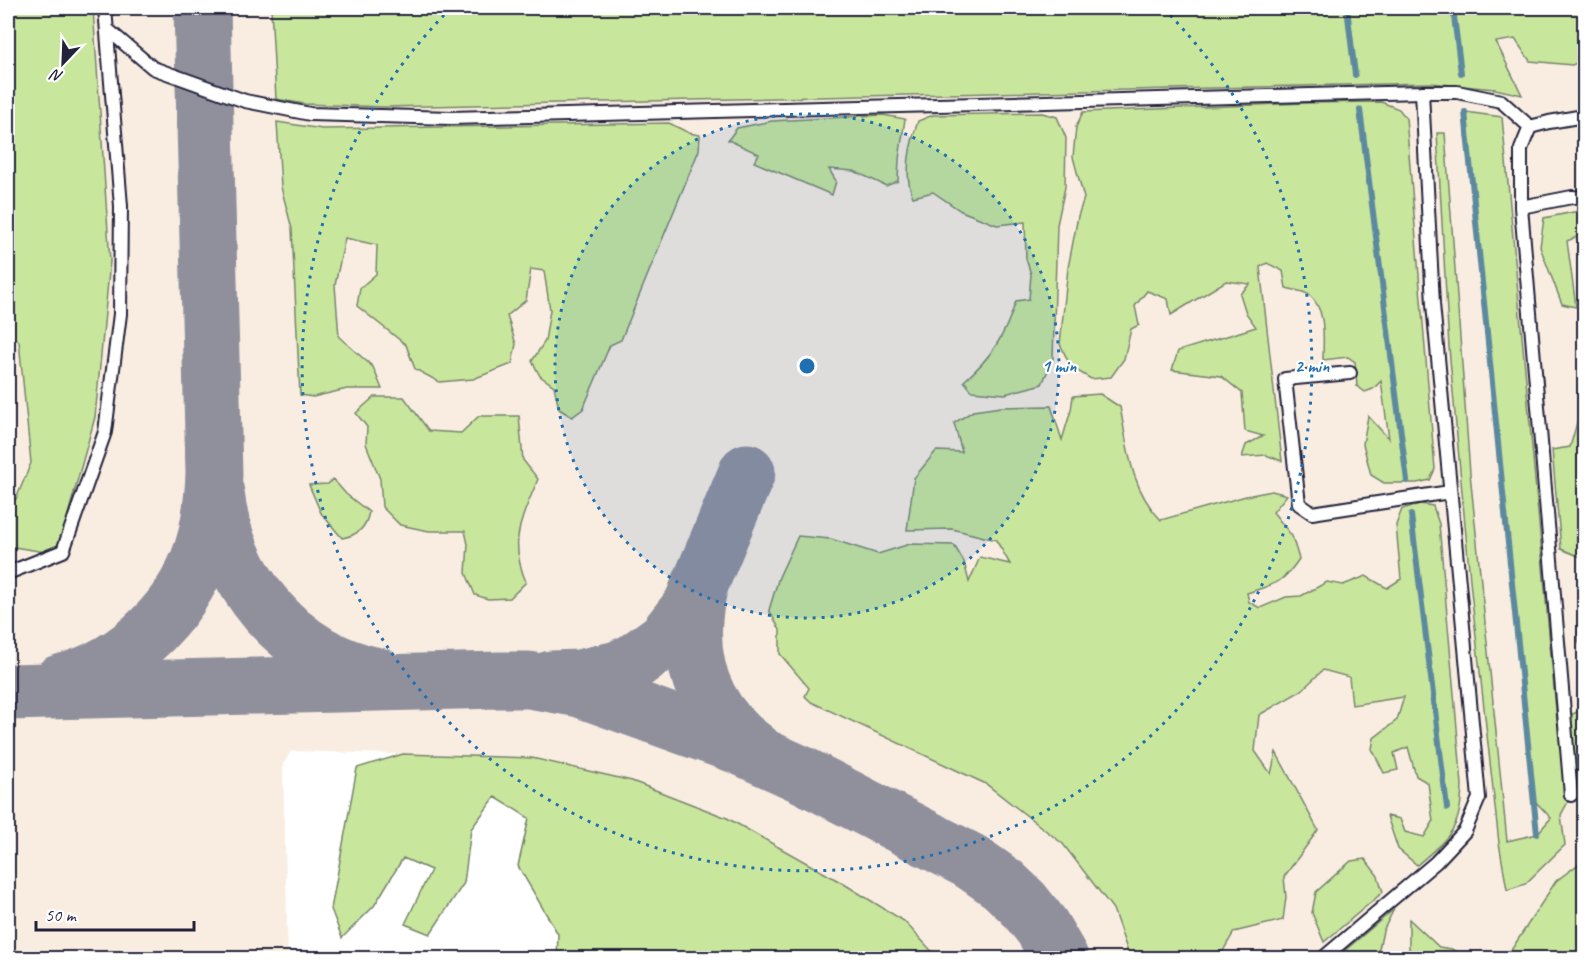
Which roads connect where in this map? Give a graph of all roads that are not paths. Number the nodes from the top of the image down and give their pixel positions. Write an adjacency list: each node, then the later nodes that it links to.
1 (105, 8): 2 (lane)
2 (107, 29): 3 (lane); 10 (lane)
3 (1422, 92): 5 (lane); 9 (lane)
4 (1584, 116): 5 (lane)
5 (1530, 127): 7 (lane)
6 (1584, 198): 7 (lane)
7 (1521, 207): 11 (lane)
8 (1350, 373): 9 (lane)
9 (1450, 492): 12 (lane)
10 (8, 573)
11 (1571, 795)
12 (1323, 958)

